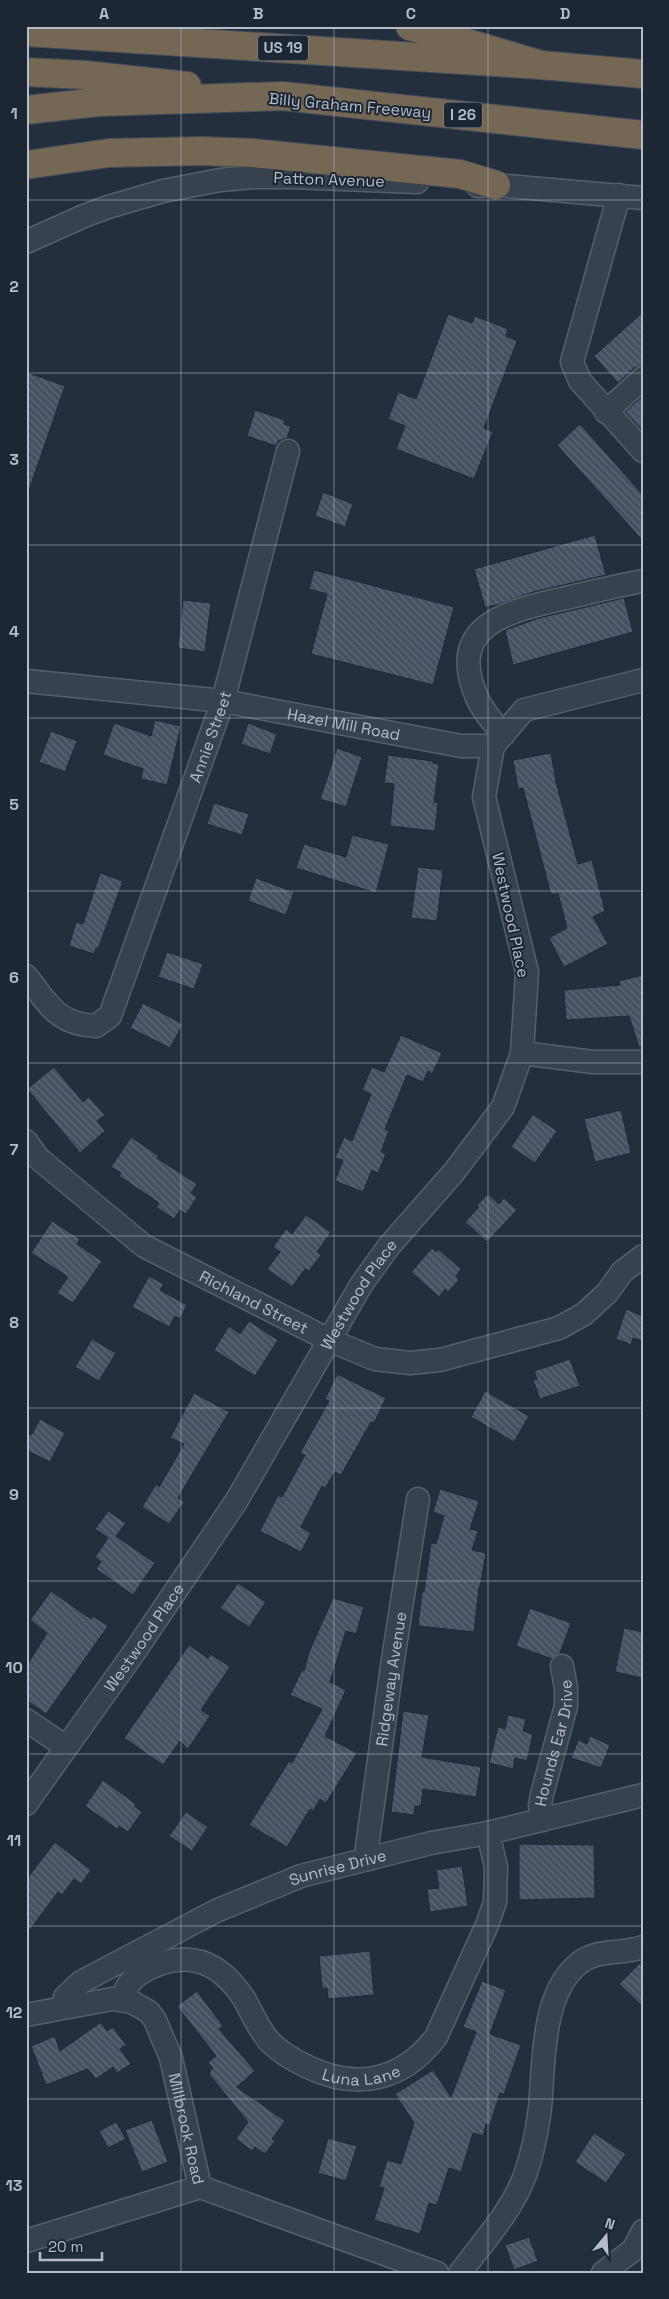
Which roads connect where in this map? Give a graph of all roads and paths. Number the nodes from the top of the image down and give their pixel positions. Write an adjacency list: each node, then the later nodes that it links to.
1 (410, 26): 3 (highway)
2 (26, 32): 3 (highway, US 19)
3 (541, 65): 5 (highway)
4 (26, 72): 6 (highway)
5 (643, 74)
6 (283, 96): 7 (highway, Billy Graham Freeway / I 26); 8 (highway, Billy Graham Freeway / I 26)
7 (26, 110)
8 (643, 134)
9 (26, 165): 10 (highway)
10 (496, 185): 11 (street, Patton Avenue); 13 (street, Patton Avenue)
11 (619, 195): 12 (street, Patton Avenue); 15 (street)
12 (643, 198)
13 (26, 242)
14 (643, 378): 15 (street)
15 (606, 412): 16 (street)
16 (643, 451)
17 (288, 452): 21 (street, Annie Street)
18 (643, 582): 22 (street)
19 (643, 680): 22 (street)
20 (26, 681): 21 (street, Hazel Mill Road)
21 (223, 702): 22 (street, Hazel Mill Road); 23 (street, Annie Street)
22 (498, 740): 24 (street, Westwood Place)
23 (26, 976)
24 (522, 1052): 25 (street); 28 (street, Westwood Place)
25 (643, 1062)
26 (26, 1141): 28 (street, Richland Street)
27 (643, 1256): 28 (street, Richland Street)
28 (329, 1340): 32 (street, Westwood Place)
29 (418, 1499): 37 (street, Ridgeway Avenue)
30 (562, 1666): 35 (street, Hounds Ear Drive)
31 (26, 1720): 32 (street)
32 (66, 1748): 34 (street, Westwood Place)
33 (643, 1795): 35 (street, Sunrise Drive)
34 (26, 1804)
35 (543, 1820): 36 (street, Sunrise Drive)
36 (488, 1833): 37 (street, Sunrise Drive); 39 (street, Luna Lane)
37 (369, 1859): 40 (street, Sunrise Drive)
38 (643, 1947): 46 (street)
39 (123, 1999): 40 (street, Millbrook Road); 42 (street, Millbrook Road)
40 (65, 2007): 41 (street, Millbrook Road)
41 (26, 2015)
42 (200, 2187): 44 (street); 45 (street, Millbrook Road)
43 (643, 2231): 47 (street)
44 (26, 2241)
45 (437, 2273)
46 (460, 2273)
47 (603, 2273)

